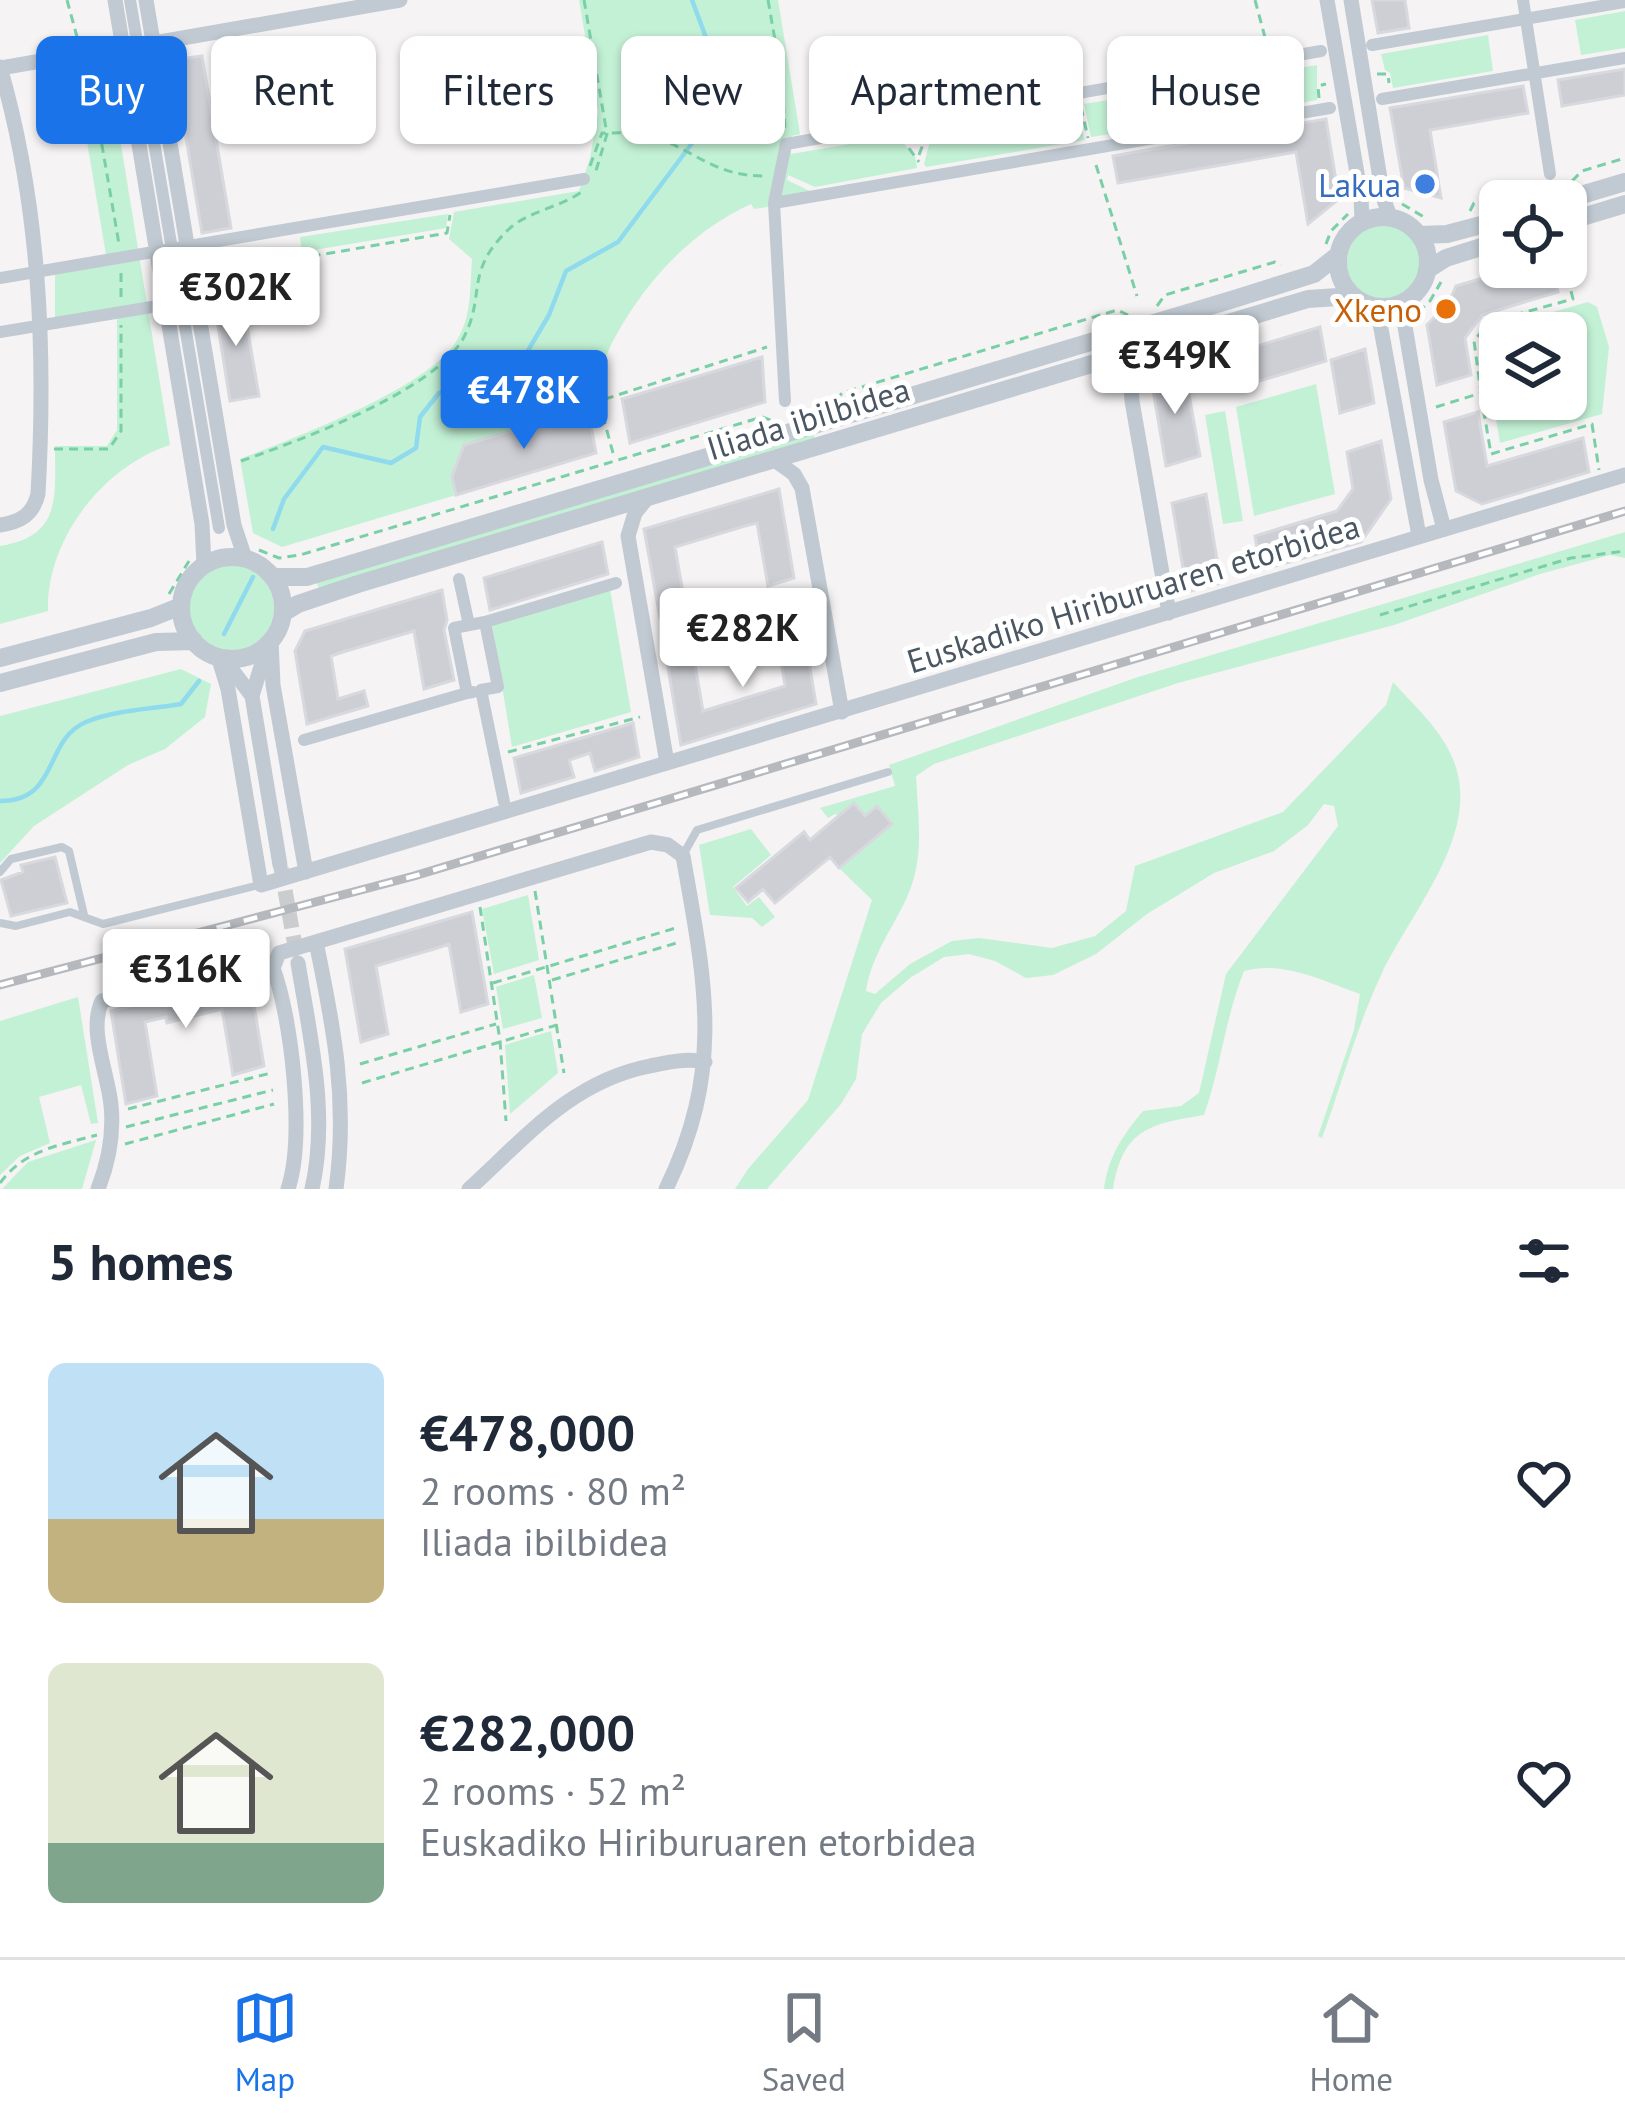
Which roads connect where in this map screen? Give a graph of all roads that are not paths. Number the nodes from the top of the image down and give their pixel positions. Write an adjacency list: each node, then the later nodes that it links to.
1 (115, 0): 10 (street)
2 (130, 0): 35 (street)
3 (146, 0): 11 (street)
4 (400, 0): 12 (street)
5 (1327, 0): 30 (street)
6 (1351, 0): 29 (street)
7 (1523, 0): 9 (street)
8 (1625, 2): 9 (street)
9 (1526, 19): 13 (street); 18 (street)
10 (120, 36)
11 (153, 36)
12 (187, 37)
13 (1372, 45)
14 (1321, 51): 27 (street)
15 (1625, 58): 18 (street)
16 (36, 62): 17 (street)
17 (0, 68): 37 (street)
18 (1535, 73): 19 (street); 23 (street)
19 (1382, 99)
20 (1330, 108): 27 (street)
21 (146, 144): 35 (street)
22 (163, 144): 35 (street)
23 (1550, 174)
24 (584, 179): 35 (street)
25 (1625, 182): 26 (street)
26 (1587, 189)
27 (774, 203): 47 (street)
28 (1625, 204): 31 (street)
29 (1387, 209): 30 (street); 33 (street)
30 (1361, 213): 36 (street)
31 (1587, 216)
32 (1479, 226): 33 (street)
33 (1426, 229): 38 (street)
34 (1479, 248): 38 (street)
35 (172, 249): 37 (street); 41 (street); 57 (street)
36 (1330, 255): 40 (street); 59 (street, Iliada ibilbidea)
37 (39, 272): 39 (street); 44 (street)
38 (1437, 272): 43 (street)
39 (0, 278)
40 (1353, 296): 42 (street); 46 (street, Iliada ibilbidea)
41 (172, 304): 44 (street); 53 (street); 58 (street)
42 (1377, 307): 43 (street); 56 (street)
43 (1402, 311): 54 (street)
44 (39, 326): 45 (street); 52 (street)
45 (0, 332)
46 (1135, 352): 48 (street, Iliada ibilbidea); 64 (street)
47 (785, 400)
48 (773, 459): 50 (street, Iliada ibilbidea); 74 (street)
49 (1625, 475): 54 (street, Euskadiko Hiriburuaren etorbidea)
50 (648, 497): 51 (street, Iliada ibilbidea); 55 (street)
51 (594, 513): 55 (street); 63 (street, Iliada ibilbidea)
52 (0, 525)
53 (219, 528)
54 (1444, 530): 56 (street, Euskadiko Hiriburuaren etorbidea)
55 (628, 536): 76 (street)
56 (1418, 536): 64 (street, Euskadiko Hiriburuaren etorbidea)
57 (247, 550): 58 (street); 59 (street)
58 (205, 565): 62 (street)
59 (273, 577): 63 (street)
60 (459, 578): 66 (street)
61 (616, 584): 65 (street)
62 (181, 606): 67 (street); 70 (street)
63 (283, 614): 68 (street)
64 (1169, 614): 74 (street, Euskadiko Hiriburuaren etorbidea)
65 (485, 622): 66 (street); 72 (street)
66 (469, 625): 72 (street)
67 (194, 641): 69 (street); 71 (street)
68 (270, 642): 69 (street); 73 (street); 82 (street)
69 (220, 657): 73 (street); 83 (street)
70 (0, 658)
71 (0, 683)
72 (474, 692): 75 (street); 78 (street)
73 (252, 696): 80 (street)
74 (842, 712): 76 (street, Euskadiko Hiriburuaren etorbidea)
75 (304, 740)
76 (667, 763): 82 (street, Euskadiko Hiriburuaren etorbidea)
77 (888, 772): 79 (lane)
78 (504, 802)
79 (683, 856): 86 (street); 89 (street)
80 (280, 865)
81 (0, 872): 84 (lane)
82 (306, 872): 83 (street, Euskadiko Hiriburuaren etorbidea)
83 (261, 885): 84 (lane, Euskadiko Hiriburuaren etorbidea)
84 (84, 915): 85 (lane)
85 (0, 923)
86 (316, 942): 88 (street); 93 (street)
87 (298, 963): 92 (street)
88 (268, 965): 90 (street); 91 (street)
89 (705, 1062): 94 (street); 95 (street)
90 (98, 1189)
91 (288, 1189)
92 (312, 1189)
93 (336, 1189)
94 (469, 1189)
95 (666, 1189)

